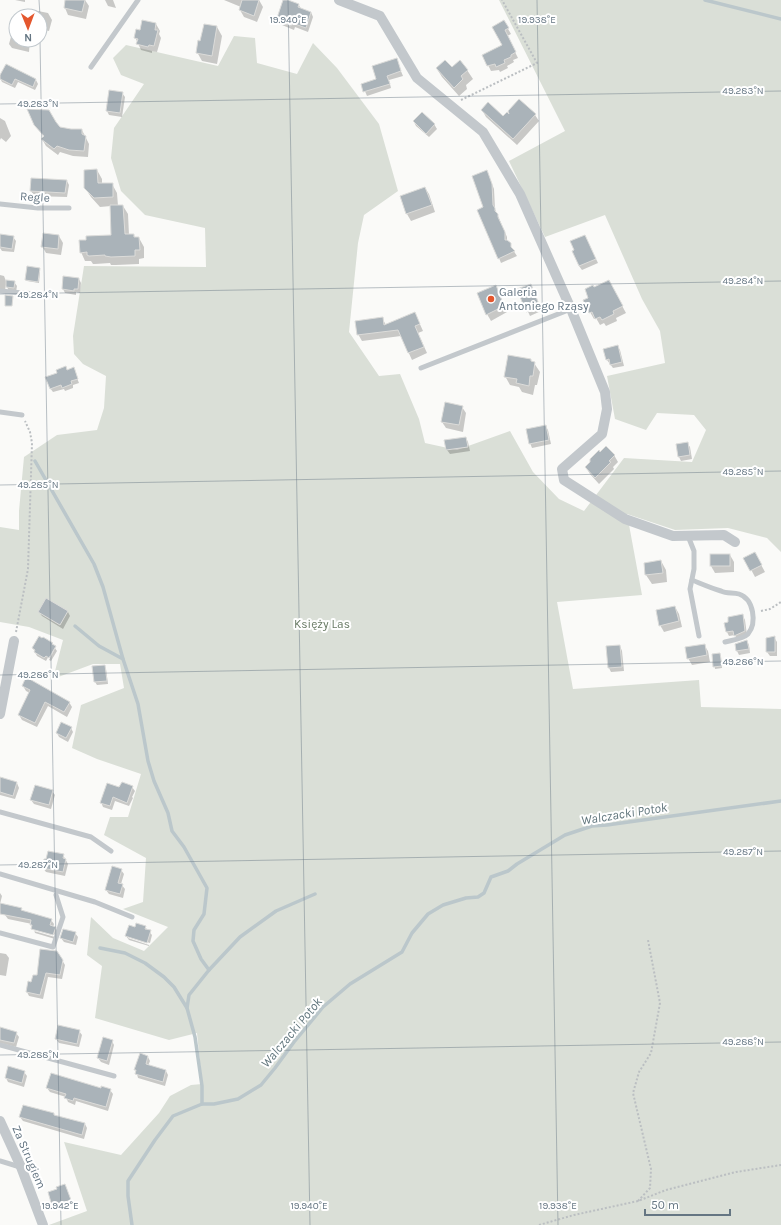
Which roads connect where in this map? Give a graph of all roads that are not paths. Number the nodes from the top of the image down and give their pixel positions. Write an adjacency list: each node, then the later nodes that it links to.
1 (138, 0): 3 (lane)
2 (339, 0): 8 (street)
3 (91, 67)
4 (0, 204): 5 (lane, Regle)
5 (69, 208)
6 (0, 292): 7 (lane)
7 (47, 295)
8 (571, 309): 9 (lane); 12 (street)
9 (422, 368)
10 (0, 412): 11 (lane)
11 (22, 415)
12 (688, 536): 13 (street); 14 (lane)
13 (735, 542)
14 (692, 580): 15 (lane); 17 (lane)
15 (699, 636)
16 (14, 641): 18 (street)
17 (725, 642)
18 (0, 714)
19 (0, 812): 20 (lane)
20 (112, 851)
21 (0, 874): 23 (lane)
22 (56, 895): 24 (lane)
23 (132, 917)
24 (0, 933)
25 (0, 1045): 26 (lane)
26 (114, 1076)
27 (0, 1121): 29 (street, Za Strugiem)
28 (0, 1161): 29 (lane)
29 (21, 1167): 30 (street, Za Strugiem)
30 (43, 1225)

